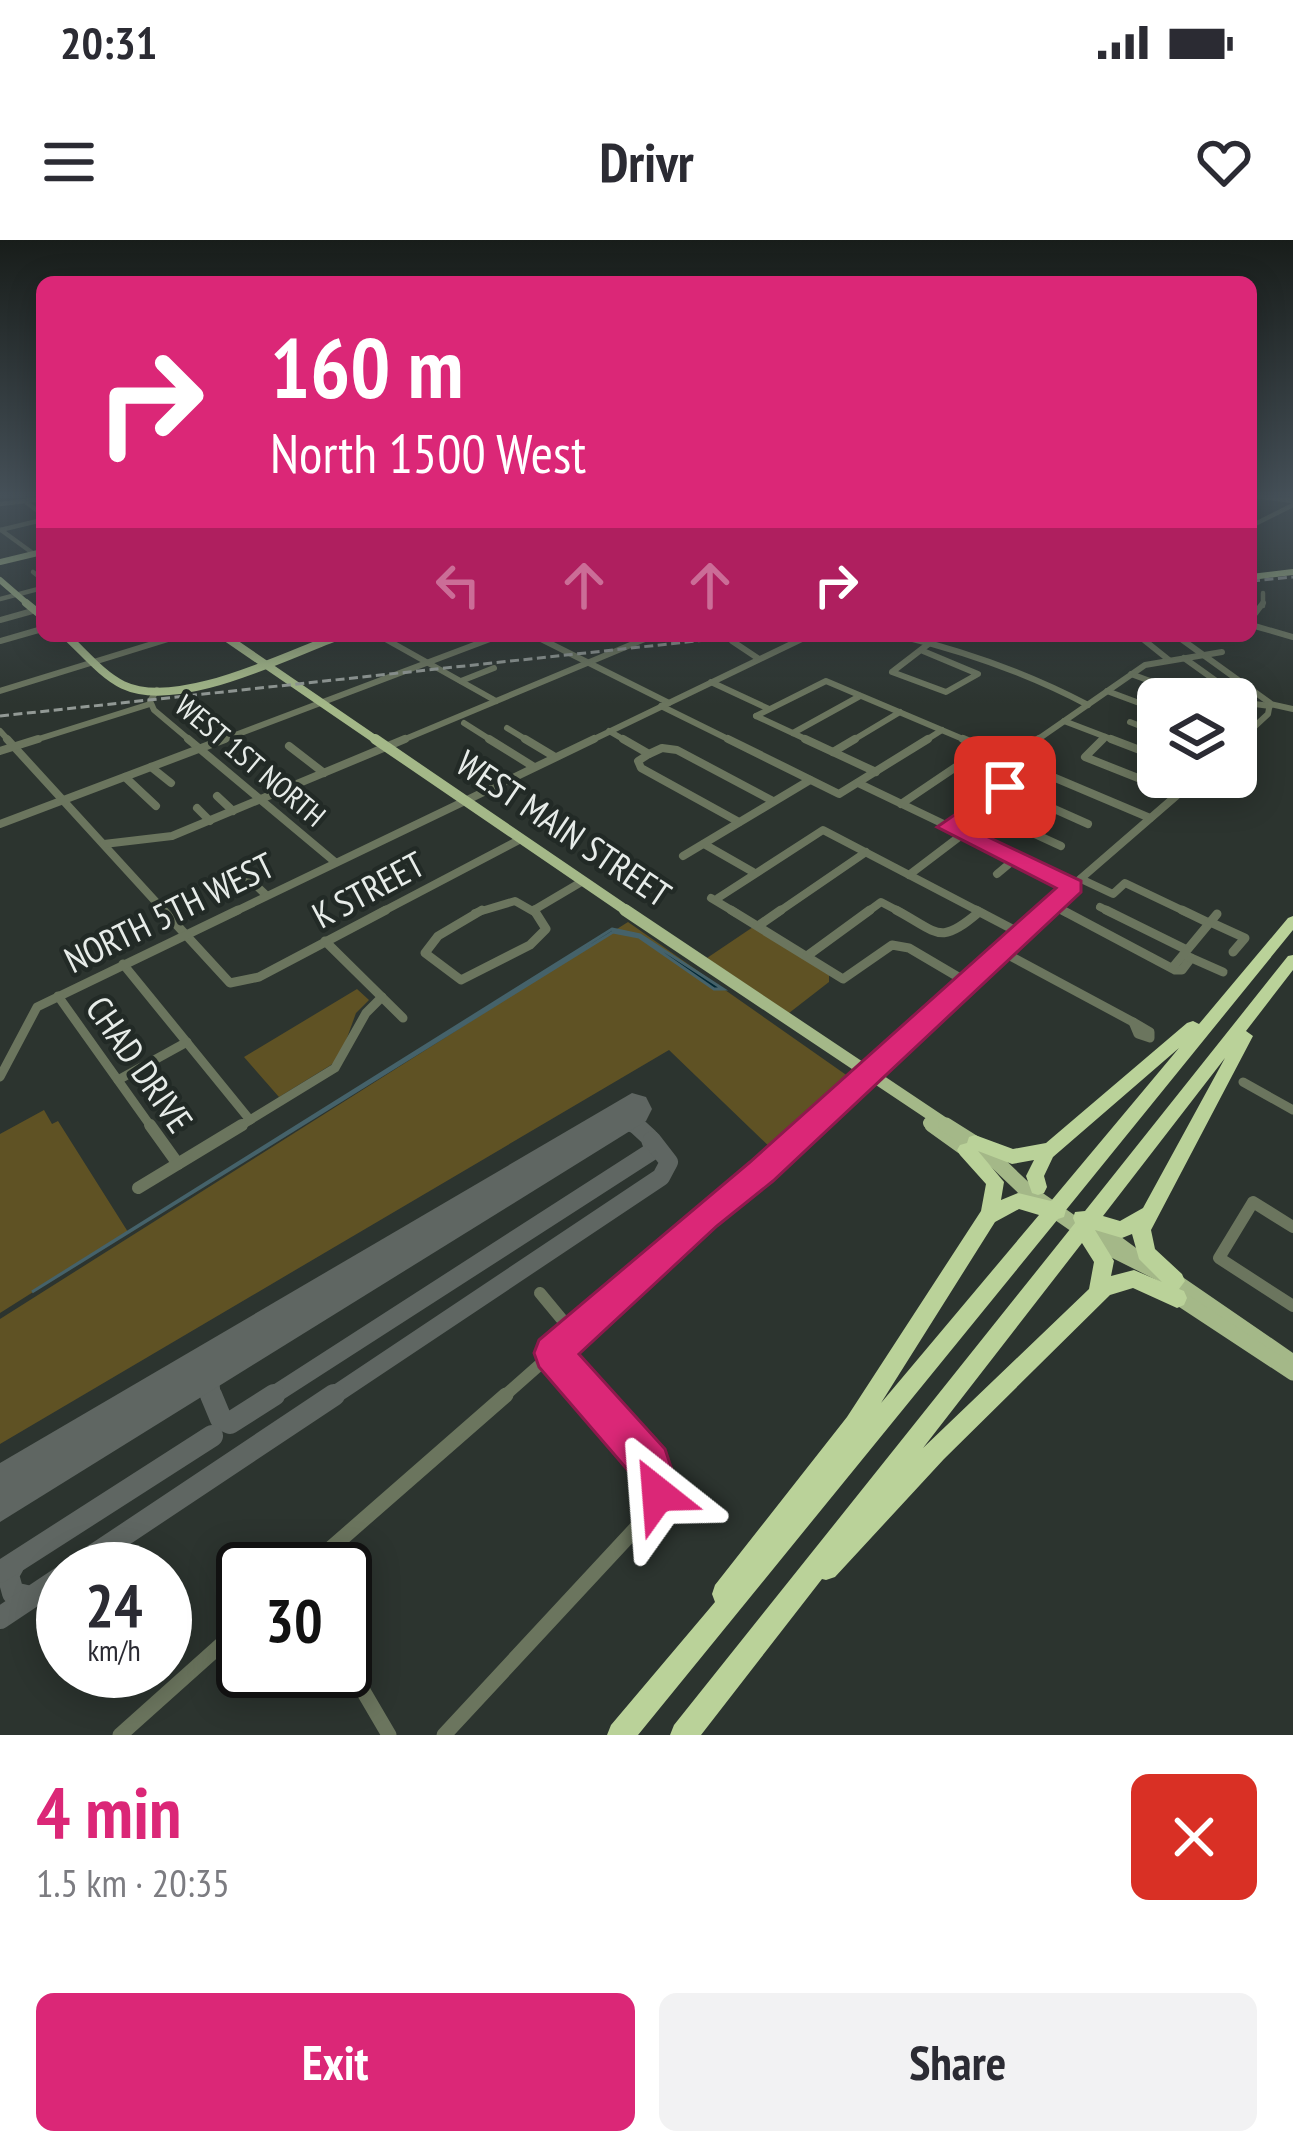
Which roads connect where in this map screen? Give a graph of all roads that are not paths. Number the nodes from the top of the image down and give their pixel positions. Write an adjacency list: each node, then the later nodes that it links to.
1 (32, 572): 4 (street)
2 (1293, 572): 3 (main road)
3 (1257, 575)
4 (36, 577)
5 (0, 580): 8 (main road)
6 (36, 586): 8 (street)
7 (1263, 593): 12 (street)
8 (17, 594): 9 (street); 10 (main road)
9 (0, 599)
10 (36, 610)
11 (36, 614): 13 (street)
12 (1257, 614)
13 (0, 620)
14 (1257, 624): 16 (street)
15 (36, 631): 17 (street)
16 (1293, 637)
17 (0, 641)
18 (74, 642): 37 (main road, WEST 1ST NORTH)
19 (159, 642): 37 (street)
20 (233, 642): 38 (main road, WEST MAIN STREET)
21 (321, 642): 38 (main road, WEST 1ST NORTH)
22 (390, 642): 39 (street)
23 (482, 642): 39 (street)
24 (547, 642): 40 (street)
25 (638, 642): 40 (street)
26 (734, 642): 35 (street)
27 (795, 642): 35 (street, NORTH 5TH WEST)
28 (931, 642): 31 (street); 57 (street)
29 (1146, 642): 36 (street)
30 (1184, 642): 33 (street)
31 (923, 651): 31 (street)
32 (1222, 652): 33 (street)
33 (1199, 656): 34 (street); 58 (street)
34 (1184, 658): 36 (street); 44 (street)
35 (759, 659): 46 (street, NORTH 5TH WEST)
36 (1169, 660): 42 (street)
37 (97, 662): 47 (main road, WEST 1ST NORTH); 48 (street)
38 (262, 662): 47 (main road, WEST 1ST NORTH); 53 (main road, WEST MAIN STREET)
39 (427, 663): 45 (street); 53 (street)
40 (590, 663): 51 (street); 56 (street)
41 (494, 668): 45 (street)
42 (1130, 674): 43 (street); 49 (street)
43 (1141, 678)
44 (1212, 678)
45 (460, 681): 51 (street)
46 (714, 681): 56 (street, NORTH 5TH WEST); 60 (street)
47 (157, 690): 54 (street, WEST 1ST NORTH)
48 (0, 691)
49 (1107, 691): 52 (street); 57 (street)
50 (860, 696): 60 (street); 61 (street); 71 (street)
51 (497, 702): 77 (street)
52 (1137, 702)
53 (322, 703): 77 (main road, WEST MAIN STREET); 78 (street)
54 (150, 704): 75 (street); 78 (street, WEST 1ST NORTH)
55 (1257, 704): 58 (street)
56 (665, 705): 70 (street, NORTH 5TH WEST); 93 (street)
57 (1088, 705): 62 (street)
58 (1270, 705): 59 (street); 66 (street)
59 (1290, 706)
60 (771, 708): 71 (street)
61 (900, 712): 69 (street); 82 (street)
62 (1064, 721): 73 (street); 85 (street)
63 (1130, 722): 65 (street)
64 (464, 723): 74 (street)
65 (1137, 725)
66 (1257, 725)
67 (507, 728): 72 (street)
68 (0, 730): 75 (street)
69 (942, 730): 79 (street); 89 (street)
70 (609, 731): 83 (street); 84 (street, NORTH 5TH WEST)
71 (793, 733): 82 (street)
72 (519, 735): 74 (street); 84 (street)
73 (1105, 737): 80 (street); 92 (street)
74 (499, 745): 87 (street)
75 (14, 746): 81 (street); 100 (street)
76 (289, 746): 90 (street)
77 (388, 747): 90 (street); 101 (main road, WEST MAIN STREET)
78 (201, 748): 86 (street); 99 (street, WEST 1ST NORTH)
79 (984, 748): 85 (street); 103 (street)
80 (1137, 750)
81 (0, 751)
82 (833, 752): 89 (street)
83 (649, 754): 102 (street); 110 (street)
84 (555, 757): 87 (street, NORTH 5TH WEST)
85 (1010, 759): 88 (street)
86 (151, 767): 91 (street); 94 (street)
87 (534, 767): 101 (street, NORTH 5TH WEST)
88 (1031, 768): 96 (street); 108 (street)
89 (876, 772): 95 (street)
90 (324, 773): 99 (street)
91 (125, 777): 100 (street); 104 (street)
92 (1137, 778)
93 (810, 780): 95 (street); 102 (street)
94 (171, 783)
95 (858, 783): 103 (street)
96 (1005, 787): 105 (street); 112 (street)
97 (217, 796): 107 (street)
98 (1173, 798): 108 (street)
99 (261, 799): 107 (street); 122 (street, WEST 1ST NORTH)
100 (64, 800): 111 (street); 116 (street)
101 (465, 800): 115 (main road, WEST MAIN STREET); 122 (street, NORTH 5TH WEST)
102 (773, 801): 110 (street)
103 (901, 804): 113 (street)
104 (156, 806)
105 (976, 807): 113 (street); 118 (street)
106 (197, 808): 109 (street)
107 (232, 812): 109 (street)
108 (1150, 818): 128 (street)
109 (211, 820): 116 (street)
110 (739, 822): 117 (street)
111 (0, 824)
112 (1088, 824)
113 (949, 827): 114 (street)
114 (963, 834): 121 (street); 126 (street)
115 (521, 838): 127 (main road, WEST MAIN STREET); 141 (street, K STREET)
116 (104, 844): 140 (street)
117 (704, 844): 120 (street); 124 (street)
118 (1061, 846)
119 (866, 852): 124 (street); 126 (street); 138 (street)
120 (683, 856)
121 (1015, 859): 125 (street); 128 (street)
122 (335, 862): 129 (street, NORTH 5TH WEST)
123 (239, 870): 129 (street)
124 (754, 872): 138 (street)
125 (997, 874)
126 (909, 875): 134 (street)
127 (583, 881): 133 (street); 156 (main road, WEST MAIN STREET)
128 (1077, 883): 130 (street); 131 (street)
129 (266, 895): 140 (street, NORTH 5TH WEST)
130 (1113, 895): 132 (street); 135 (street)
131 (1052, 905): 137 (street); 139 (street)
132 (1100, 907): 137 (street); 144 (street)
133 (534, 910): 133 (street)
134 (979, 912): 139 (street); 145 (street)
135 (1212, 919): 143 (street); 144 (street)
136 (1293, 921): 149 (highway)
137 (1084, 922): 144 (street)
138 (758, 926): 145 (street)
139 (1020, 933): 142 (street)
140 (185, 934): 141 (street, K STREET); 146 (street, NORTH 5TH WEST)
141 (325, 941): 152 (street)
142 (999, 950): 150 (street); 154 (street)
143 (1233, 952)
144 (1187, 953): 148 (street)
145 (807, 956): 150 (street)
146 (123, 964): 151 (street, NORTH 5TH WEST); 155 (street)
147 (1293, 964): 168 (highway); 171 (highway)
148 (1223, 972)
149 (1247, 975): 163 (highway); 169 (highway)
150 (965, 981): 156 (street)
151 (58, 996): 157 (street, NORTH 5TH WEST); 158 (street, CHAD DRIVE)
152 (382, 997): 153 (street); 161 (street)
153 (404, 1018)
154 (1133, 1022)
155 (187, 1042): 158 (street); 161 (street)
156 (867, 1075): 162 (main road, WEST MAIN STREET); 177 (street)
157 (0, 1077)
158 (118, 1079): 164 (street, CHAD DRIVE)
159 (1243, 1082): 160 (street)
160 (1293, 1110)
161 (250, 1120): 164 (street)
162 (970, 1146): 163 (highway); 165 (main road, WEST MAIN STREET); 170 (highway)
163 (1053, 1148): 166 (highway)
164 (178, 1164): 167 (street)
165 (1004, 1169): 166 (main road, WEST MAIN STREET); 169 (main road, WEST MAIN STREET)
166 (1039, 1187): 171 (main road, WEST MAIN STREET)
167 (138, 1188)
168 (1152, 1207): 171 (highway); 173 (highway)
169 (1050, 1217): 170 (highway); 171 (main road, WEST MAIN STREET); 188 (highway)
170 (986, 1218): 188 (highway)
171 (1083, 1224): 173 (main road, WEST MAIN STREET); 174 (highway); 182 (highway)
172 (1293, 1227): 176 (street)
173 (1176, 1289): 174 (highway); 179 (main road, WEST MAIN STREET); 180 (main road, WEST MAIN STREET)
174 (1099, 1291): 182 (highway)
175 (540, 1293): 177 (street)
176 (1293, 1306)
177 (574, 1334): 178 (street)
178 (553, 1353): 181 (street); 187 (street)
179 (1293, 1362)
180 (1293, 1373)
181 (338, 1542)
182 (758, 1640): 189 (highway)
183 (216, 1649): 185 (street)
184 (367, 1698): 186 (street)
185 (120, 1735)
186 (389, 1735)
187 (444, 1735)
188 (619, 1735)
189 (684, 1735)

